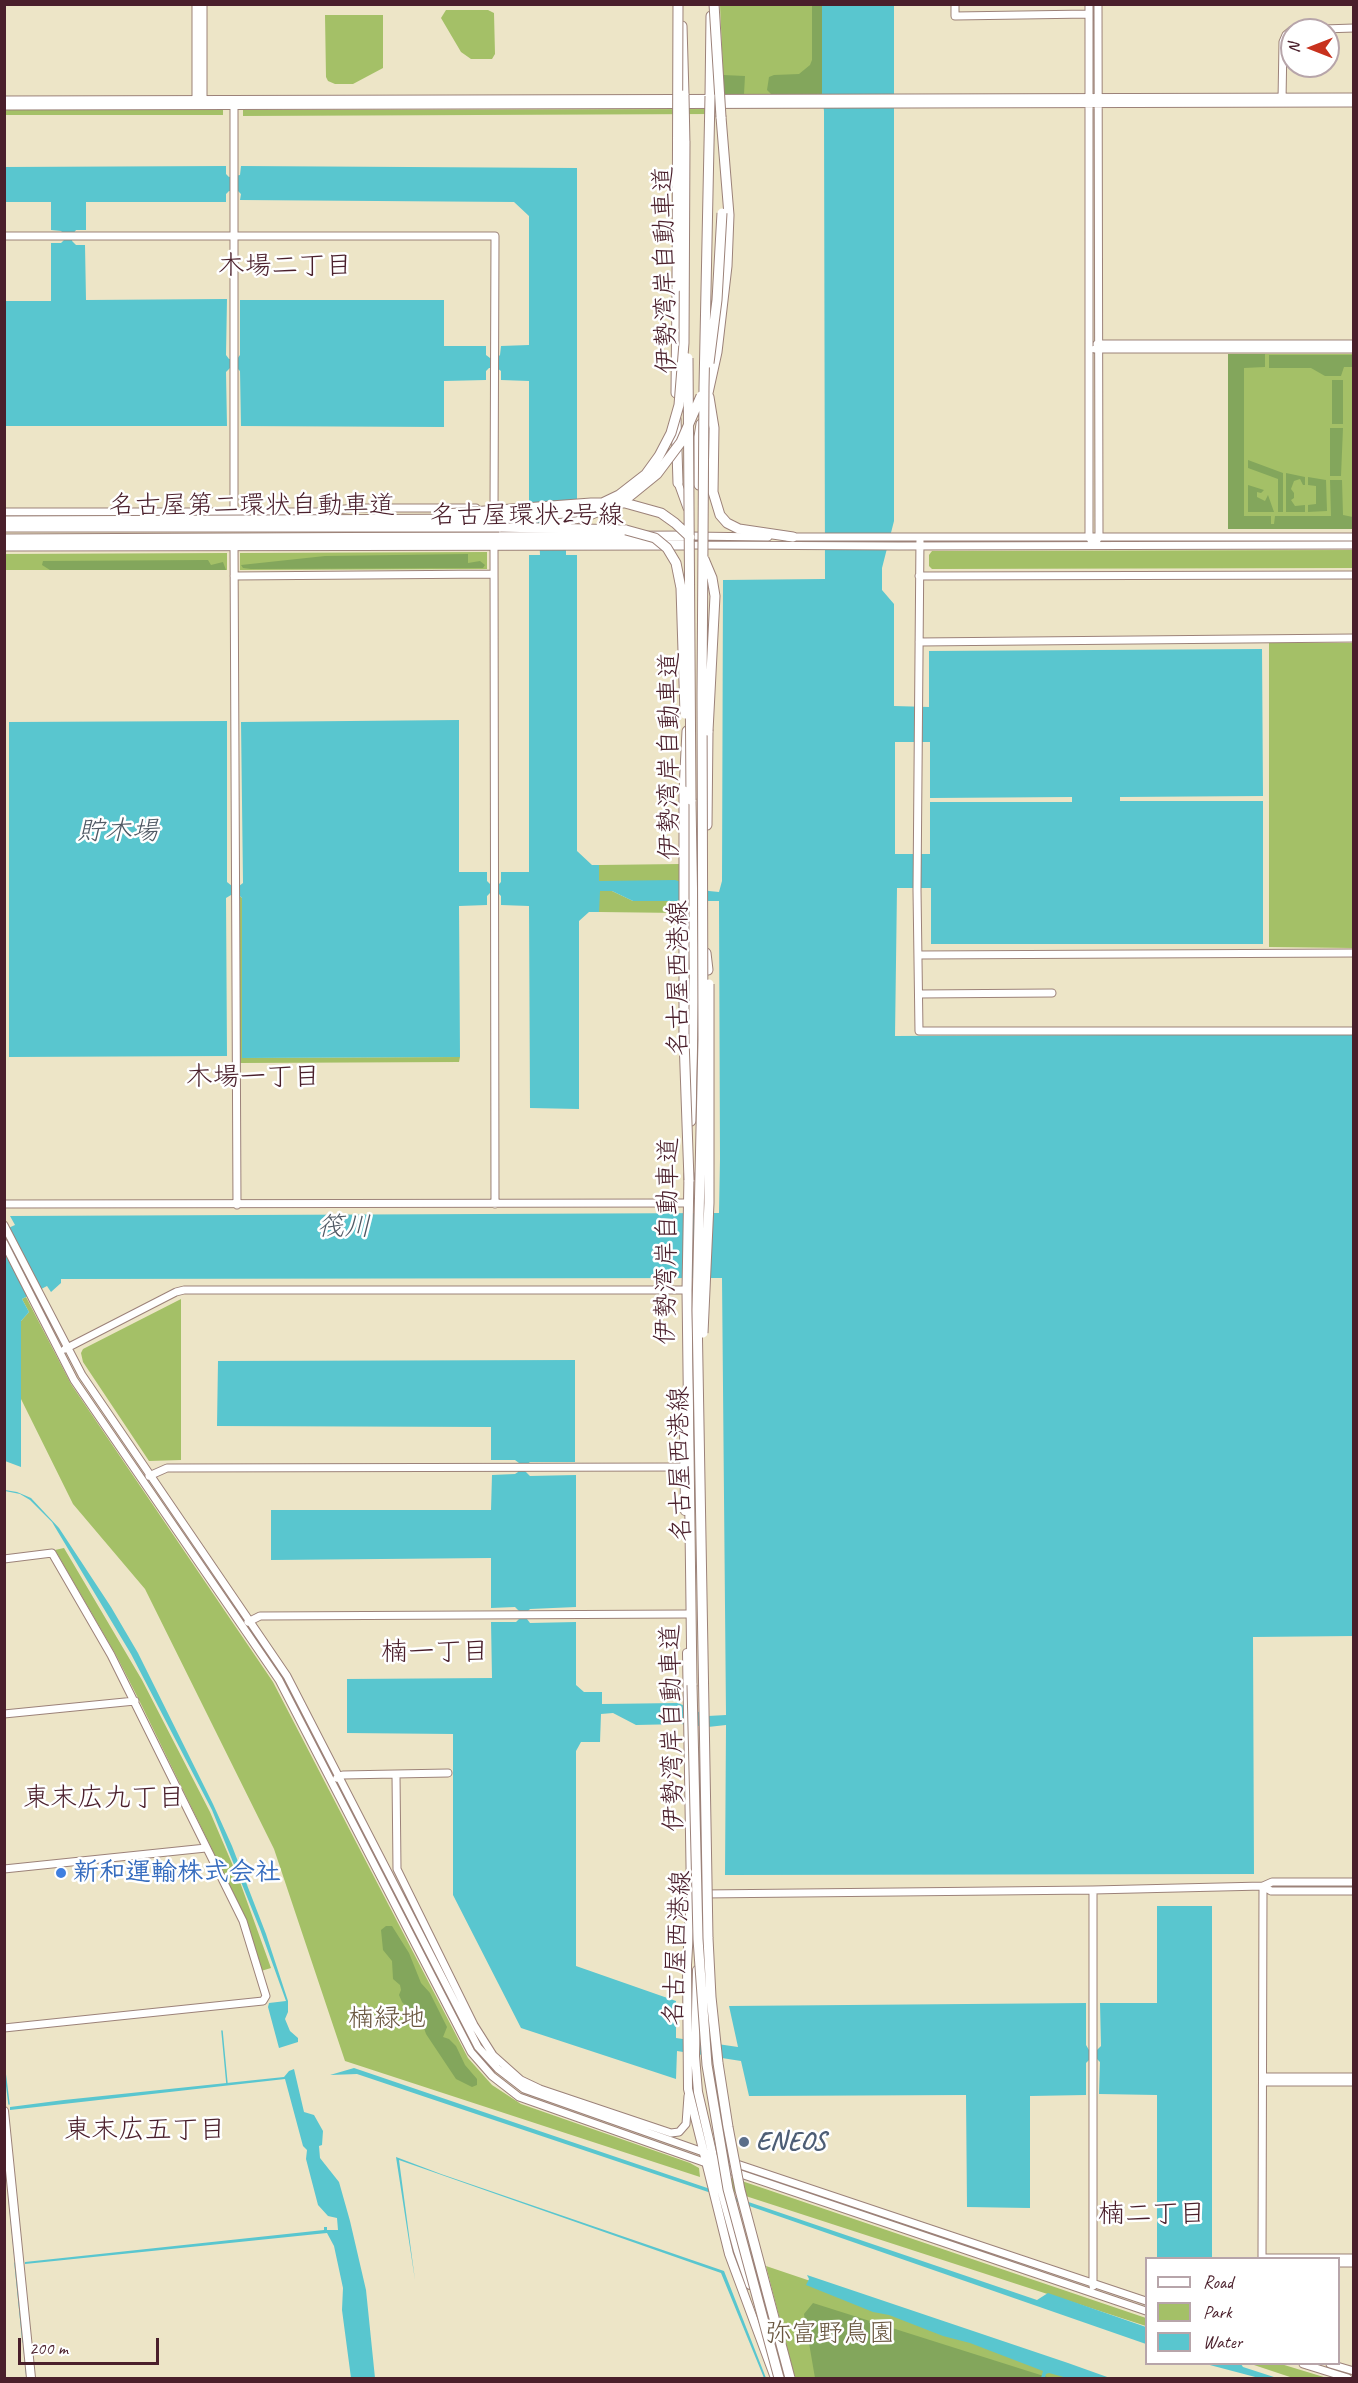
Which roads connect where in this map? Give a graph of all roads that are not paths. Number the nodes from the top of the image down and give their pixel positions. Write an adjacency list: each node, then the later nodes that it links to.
1 (196, 4): 16 (street)
2 (203, 4): 16 (street)
3 (680, 4): 21 (highway, 伊勢湾岸自動車道, bridge); 29 (highway, bridge)
4 (713, 4): 20 (highway, bridge); 57 (highway, 伊勢湾岸自動車道, bridge)
5 (955, 4): 8 (street)
6 (1089, 4): 8 (street)
7 (1098, 4): 13 (street)
8 (1089, 14): 12 (street)
9 (1282, 78): 14 (street)
10 (1353, 97): 14 (street)
11 (4, 100): 16 (street)
12 (1088, 100): 13 (street); 15 (street); 25 (street)
13 (1099, 100): 14 (street); 26 (street)
14 (1282, 100): 17 (street)
15 (818, 102): 16 (street); 18 (street)
16 (200, 103): 18 (street); 19 (street)
17 (1353, 103)
18 (234, 105): 23 (street)
19 (4, 106)
20 (721, 117): 28 (highway); 36 (highway, bridge)
21 (685, 141): 33 (highway, bridge); 56 (highway, 伊勢湾岸自動車道, bridge)
22 (4, 236): 23 (street)
23 (234, 236): 30 (street); 32 (street)
24 (1353, 344): 26 (street)
25 (1089, 347): 26 (street); 38 (street)
26 (1099, 347): 27 (street); 39 (street)
27 (1353, 349)
28 (709, 388): 37 (highway); 42 (highway)
29 (678, 483): 42 (street)
30 (494, 508): 32 (street); 43 (street)
31 (4, 512): 32 (street)
32 (234, 512): 45 (street)
33 (389, 519): 34 (highway, 名古屋第二環状自動車道, bridge); 57 (highway, bridge)
34 (4, 521)
35 (4, 527): 36 (highway, 名古屋第二環状自動車道, bridge)
36 (499, 527): 56 (highway, bridge)
37 (793, 537): 42 (street); 44 (street)
38 (1089, 537): 39 (street); 44 (street); 46 (street)
39 (1099, 537): 40 (street); 46 (street)
40 (1353, 537)
41 (4, 539): 45 (highway, 名古屋環状2号線)
42 (695, 541): 43 (highway, 名古屋環状2号線); 44 (street); 55 (main road, 名古屋西港線); 57 (main road, 名古屋西港線, bridge)
43 (494, 542): 45 (highway, 名古屋環状2号線); 49 (street)
44 (920, 542): 46 (street); 52 (street)
45 (234, 543): 48 (highway, 名古屋環状2号線); 51 (street)
46 (1094, 545): 47 (street)
47 (1353, 545)
48 (4, 546)
49 (494, 574): 51 (street); 66 (street)
50 (1353, 575): 52 (street)
51 (234, 576): 67 (street)
52 (919, 576): 54 (street)
53 (1353, 638): 54 (street)
54 (919, 642): 59 (street)
55 (687, 726): 63 (highway, bridge); 64 (main road, 名古屋西港線, bridge)
56 (691, 800): 63 (highway, 伊勢湾岸自動車道, bridge)
57 (701, 913): 73 (highway, 伊勢湾岸自動車道, bridge); 73 (highway, bridge); 93 (main road, 名古屋西港線, bridge)
58 (1353, 953): 59 (street)
59 (919, 955): 61 (street)
60 (1052, 993): 61 (street)
61 (919, 994): 62 (street)
62 (1353, 1031)
63 (689, 1180): 116 (highway, 伊勢湾岸自動車道, bridge)
64 (685, 1203): 66 (street); 70 (main road, 名古屋西港線)
65 (4, 1204): 67 (street)
66 (495, 1204): 67 (street)
67 (237, 1205)
68 (4, 1225): 71 (street)
69 (4, 1243): 72 (street)
70 (684, 1290): 71 (street); 74 (main road, 名古屋西港線)
71 (68, 1348): 72 (street); 75 (street)
72 (60, 1351): 76 (street)
73 (698, 1454): 117 (highway, 伊勢湾岸自動車道, bridge)
74 (684, 1467): 75 (street); 78 (main road, 名古屋西港線)
75 (151, 1475): 76 (street); 79 (street)
76 (142, 1478): 80 (street)
77 (4, 1559): 81 (street)
78 (687, 1614): 79 (street); 94 (main road, 名古屋西港線)
79 (251, 1621): 80 (street); 85 (street)
80 (243, 1625): 86 (street)
81 (135, 1701): 82 (street); 87 (street)
82 (4, 1714)
83 (447, 1773): 84 (street)
84 (396, 1775): 85 (street); 101 (street)
85 (339, 1777): 86 (street); 103 (street)
86 (332, 1781): 105 (street)
87 (206, 1848): 88 (street); 95 (street)
88 (4, 1869)
89 (1353, 1882): 90 (street)
90 (1263, 1886): 91 (street); 92 (street); 99 (street)
91 (1092, 1890): 93 (street); 108 (street)
92 (1353, 1891)
93 (703, 1894): 94 (street); 96 (main road, 名古屋西港線)
94 (691, 1895): 96 (main road, 名古屋西港線)
95 (4, 2028)
96 (691, 2036): 97 (main road, 名古屋西港線)
97 (691, 2055): 101 (main road, 名古屋西港線); 104 (main road, 名古屋西港線)
98 (1353, 2077): 99 (street)
99 (1263, 2080): 100 (street); 107 (street)
100 (1353, 2082)
101 (688, 2089): 103 (main road, 名古屋西港線)
102 (4, 2111): 115 (main road)
103 (702, 2152): 104 (street); 105 (main road, 名古屋西港線)
104 (713, 2156): 106 (main road, 名古屋西港線); 108 (street)
105 (705, 2162): 106 (street); 116 (main road, 名古屋西港線)
106 (715, 2166): 109 (street); 116 (main road, 名古屋西港線)
107 (1262, 2257)
108 (1094, 2283): 109 (street); 110 (street)
109 (1094, 2293): 111 (street)
110 (1145, 2301)
111 (1145, 2311)
112 (1306, 2365): 118 (street)
113 (1333, 2365): 114 (street)
114 (1353, 2371)
115 (31, 2379)
116 (779, 2379)
117 (790, 2379)
118 (1348, 2379)

